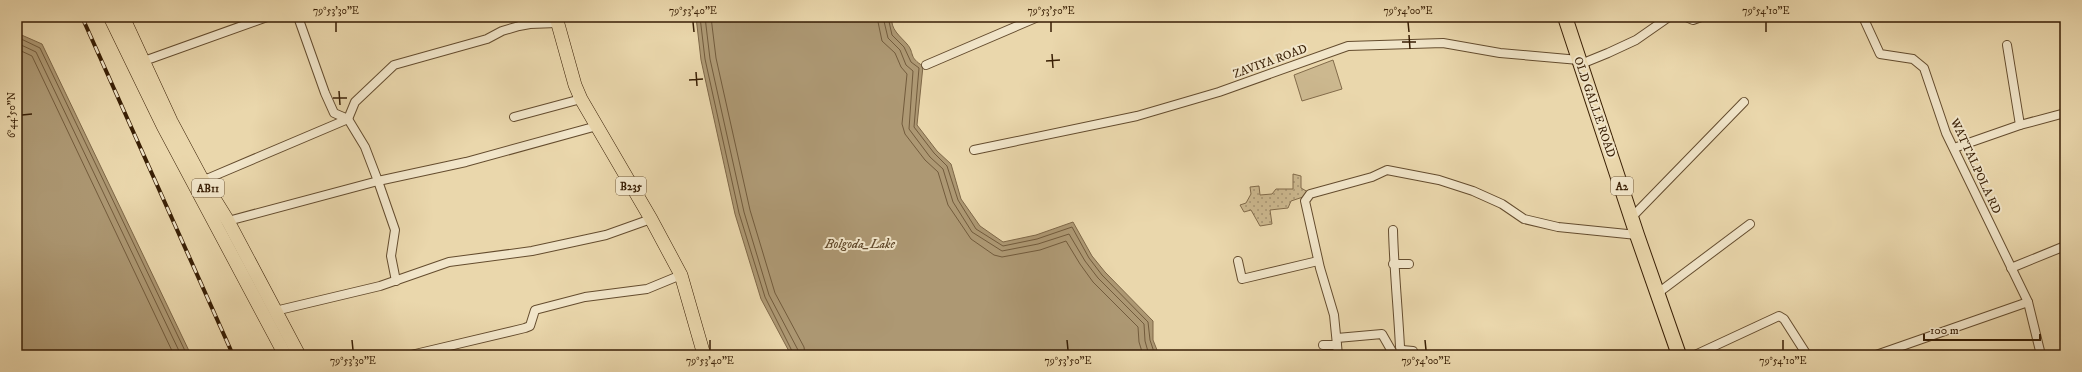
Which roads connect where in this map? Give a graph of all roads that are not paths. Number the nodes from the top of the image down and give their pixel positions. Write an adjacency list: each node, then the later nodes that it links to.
1 (110, 17): 25 (main road, AB11)
2 (123, 17): 13 (main road, AB11)
3 (267, 17): 13 (street)
4 (298, 17): 20 (street)
5 (1038, 17): 15 (street)
6 (1565, 17): 14 (highway, OLD GALLE ROAD / A2)
7 (1669, 17): 14 (street)
8 (1686, 17): 9 (street)
9 (1701, 17)
10 (1863, 17): 23 (street, WATTALPOLA RD)
11 (557, 20): 16 (main road, B235); 20 (street)
12 (2007, 45): 21 (street)
13 (144, 61): 25 (main road, AB11)
14 (1580, 62): 24 (street, ZAVIYA ROAD); 27 (highway, OLD GALLE ROAD / A2)
15 (926, 65)
16 (581, 99): 19 (street); 22 (main road, B235)
17 (1744, 102): 27 (street)
18 (2065, 113): 21 (street)
19 (514, 117)
20 (348, 119): 25 (street); 26 (street)
21 (2020, 125): 23 (street)
22 (597, 126): 26 (street); 28 (main road, B235)
23 (1954, 148): 38 (street, WATTALPOLA RD)
24 (974, 150)
25 (197, 180): 29 (main road, AB11); 48 (main road, AB11)
26 (378, 181): 29 (street); 40 (street)
27 (1632, 217): 32 (highway, OLD GALLE ROAD / A2)
28 (651, 219): 39 (main road, B235); 40 (street)
29 (228, 221): 43 (main road, AB11)
30 (1750, 224): 41 (street)
31 (1393, 230): 36 (street)
32 (1637, 235): 35 (street); 41 (highway, OLD GALLE ROAD / A2)
33 (2065, 246): 38 (street)
34 (1238, 261): 35 (street)
35 (1318, 261): 44 (street)
36 (1394, 264): 37 (street); 47 (street)
37 (1409, 264)
38 (2011, 268): 42 (street, WATTALPOLA RD)
39 (681, 274): 50 (street); 51 (main road, B235)
40 (396, 282): 43 (street)
41 (1658, 293): 53 (highway, OLD GALLE ROAD / A2)
42 (2028, 302): 56 (street); 57 (street, WATTALPOLA RD)
43 (275, 311): 49 (main road, AB11)
44 (1337, 341): 45 (street); 47 (street); 52 (street)
45 (1323, 345)
46 (1413, 351): 47 (street)
47 (1398, 353)
48 (286, 355)
49 (298, 355)
50 (411, 355)
51 (704, 355)
52 (1338, 355)
53 (1679, 355)
54 (1695, 355): 55 (street)
55 (1807, 355)
56 (1876, 355)
57 (2041, 355)

